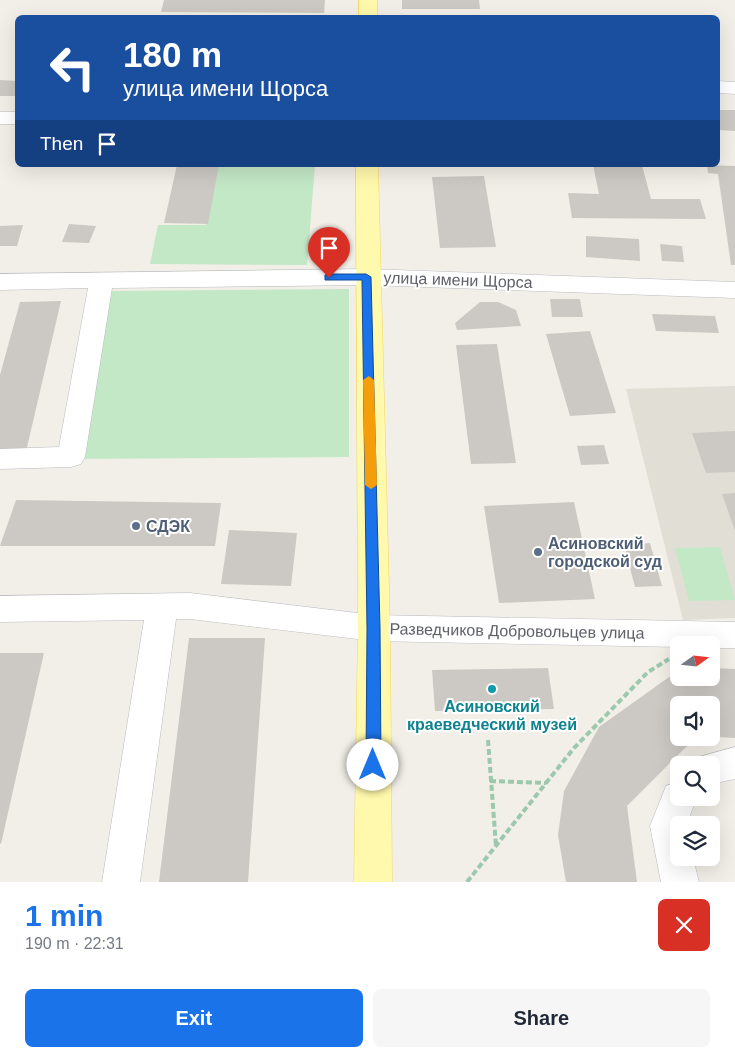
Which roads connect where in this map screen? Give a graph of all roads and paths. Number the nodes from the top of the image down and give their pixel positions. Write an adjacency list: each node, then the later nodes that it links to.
1 (368, 0): 2 (main road)
2 (368, 15)
3 (720, 87): 4 (street)
4 (735, 88)
5 (0, 118): 6 (street)
6 (15, 118)
7 (367, 167): 8 (main road)
8 (366, 277): 9 (street, улица имени Щорса); 11 (street, улица имени Щорса); 15 (main road)
9 (101, 281): 10 (street, улица имени Щорса); 12 (street)
10 (0, 282)
11 (735, 290)
12 (0, 459)
13 (162, 606): 14 (street, Разведчиков Добровольцев улица); 15 (street, Разведчиков Добровольцев улица); 25 (street)
14 (0, 609)
15 (374, 628): 16 (street, Разведчиков Добровольцев улица); 26 (main road)
16 (735, 635)
17 (670, 659): 22 (path)
18 (488, 740): 21 (path)
19 (735, 763): 20 (street)
20 (720, 766)
21 (490, 782): 22 (path); 24 (path)
22 (546, 783): 24 (path)
23 (676, 806): 28 (street)
24 (496, 846): 27 (path)
25 (121, 882)
26 (373, 882)
27 (467, 882)
28 (680, 882)

